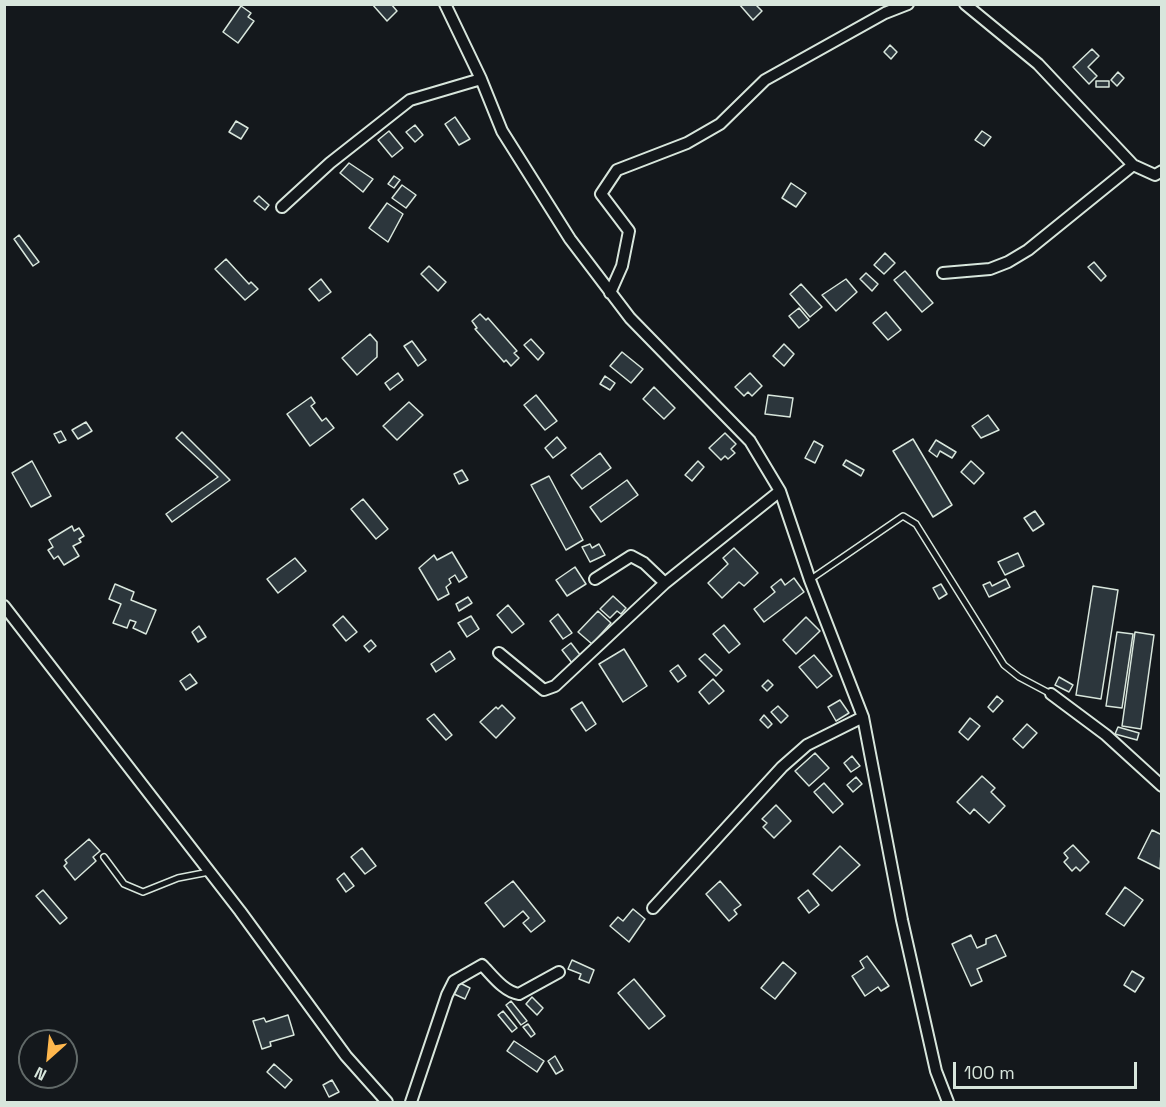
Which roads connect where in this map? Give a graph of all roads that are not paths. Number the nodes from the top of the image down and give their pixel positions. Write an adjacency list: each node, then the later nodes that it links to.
1 (445, 4): 4 (street)
2 (908, 4): 9 (street)
3 (965, 4): 5 (street)
4 (481, 79): 7 (street); 9 (street)
5 (1133, 165): 6 (street); 8 (street)
6 (1161, 171)
7 (282, 207)
8 (943, 273)
9 (610, 292): 10 (street)
10 (780, 491): 12 (street); 13 (street)
11 (595, 579): 13 (street)
12 (810, 580): 16 (lane); 17 (street)
13 (665, 583): 15 (street)
14 (4, 606): 20 (street)
15 (499, 653)
16 (1051, 694): 18 (street)
17 (863, 717): 21 (street); 25 (street)
18 (1161, 786)
19 (104, 857): 20 (lane)
20 (209, 872): 23 (street)
21 (653, 908)
22 (559, 972): 24 (street)
23 (387, 1102)
24 (411, 1102)
25 (948, 1102)

